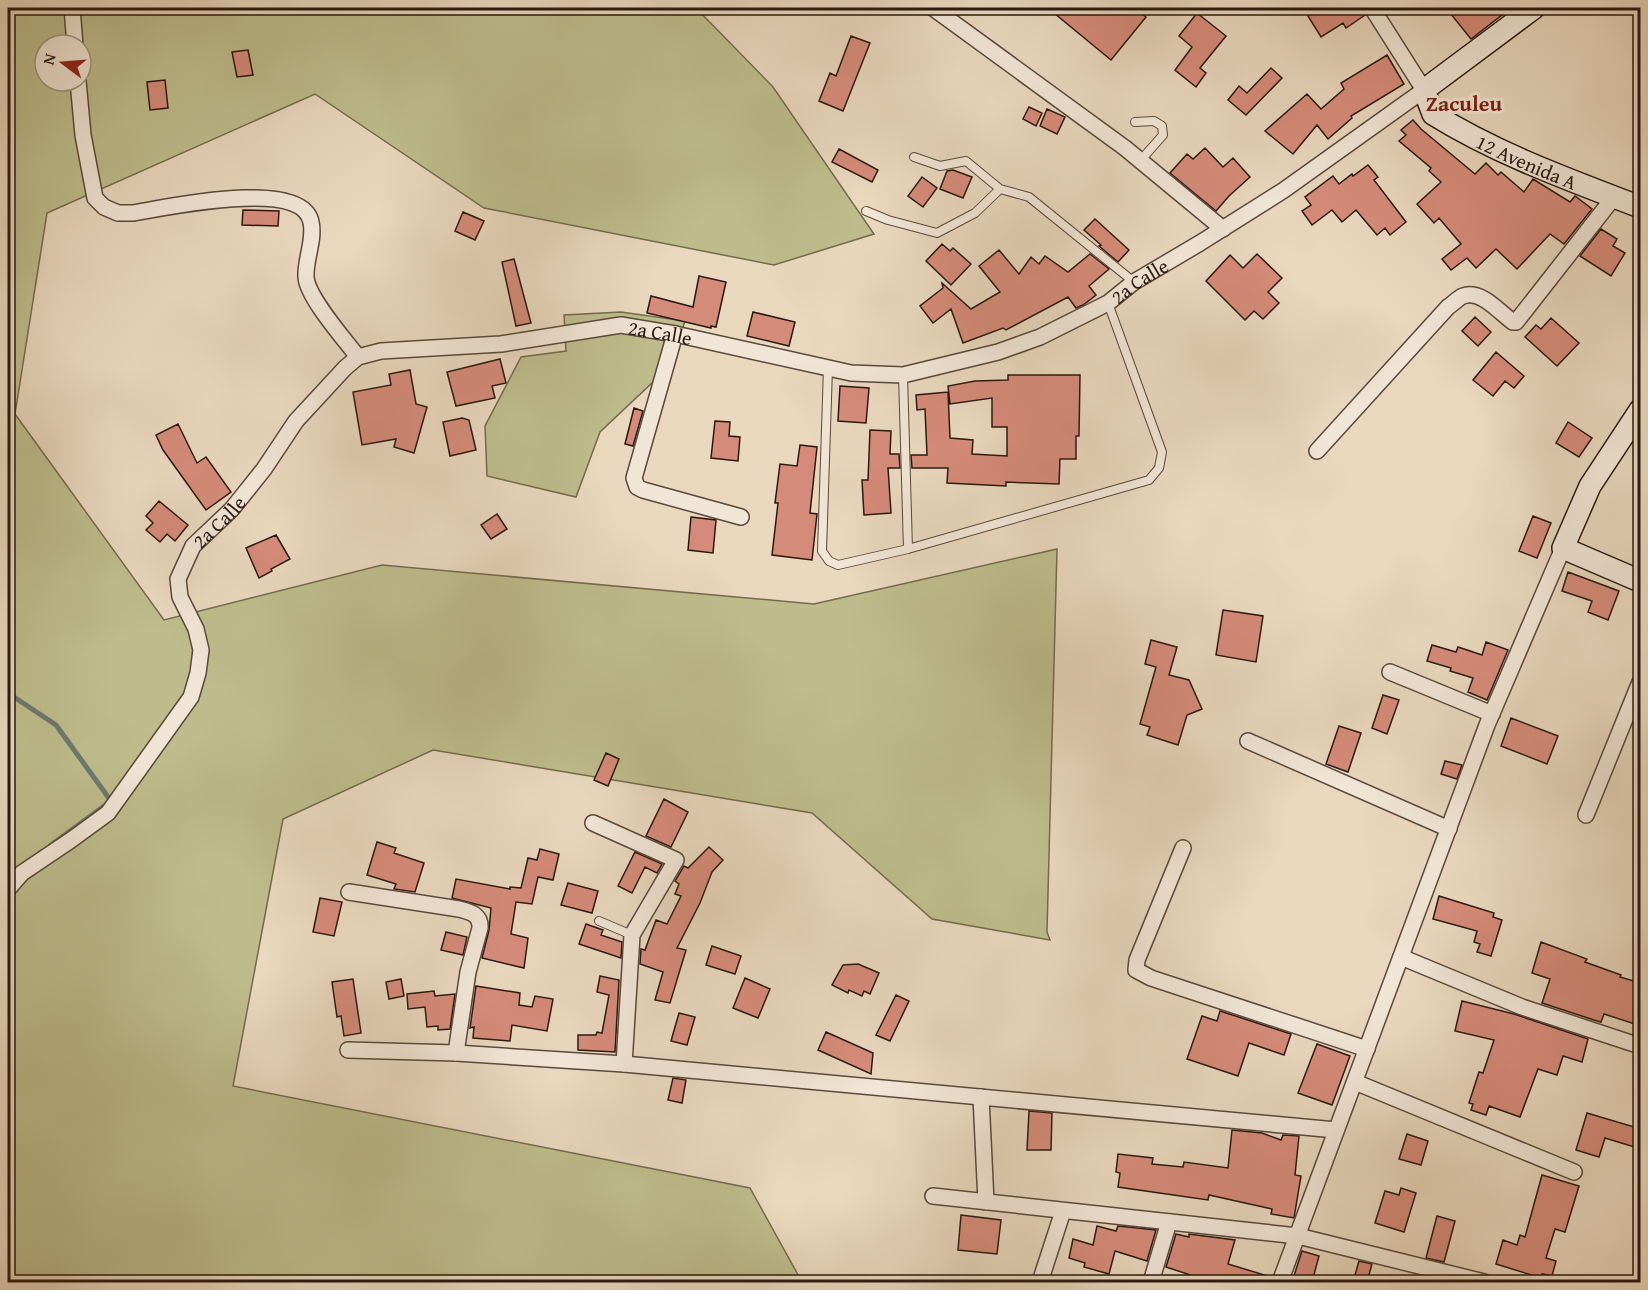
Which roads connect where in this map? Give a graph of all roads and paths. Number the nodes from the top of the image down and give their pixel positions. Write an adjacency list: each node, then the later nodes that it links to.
1 (72, 8): 5 (street)
2 (933, 8): 10 (street)
3 (1372, 8): 6 (street, 12 Avenida A)
4 (1534, 8): 6 (street, 2a Calle)
5 (74, 33)
6 (1424, 90): 12 (street, 12 Avenida A); 15 (street, 2a Calle)
7 (79, 93): 19 (street)
8 (1135, 122): 10 (lane)
9 (914, 157): 11 (lane)
10 (1140, 161): 15 (street)
11 (1000, 189): 14 (lane); 16 (lane)
12 (1614, 197): 13 (street, 12 Avenida A); 23 (street)
13 (1641, 207)
14 (866, 211)
15 (1223, 229): 16 (street, 2a Calle)
16 (1134, 282): 17 (street, 2a Calle)
17 (1108, 303): 21 (street, 2a Calle); 26 (lane)
18 (675, 334): 19 (street, 2a Calle); 20 (street, 2a Calle); 24 (street)
19 (358, 357): 36 (street, 2a Calle)
20 (828, 368): 21 (street, 2a Calle); 26 (lane)
21 (903, 375): 26 (lane)
22 (1641, 410): 25 (street)
23 (1317, 451)
24 (741, 518)
25 (1563, 548): 27 (street); 30 (street)
26 (908, 549)
27 (1641, 581)
28 (1390, 672): 30 (street)
29 (1641, 682): 32 (street)
30 (1492, 714): 34 (street)
31 (1248, 741): 34 (street)
32 (1586, 815)
33 (593, 823): 39 (street)
34 (1449, 829): 40 (street)
35 (1183, 848): 42 (street)
36 (8, 889)
37 (349, 892): 44 (street)
38 (599, 921): 39 (lane)
39 (632, 935): 45 (street)
40 (1401, 957): 41 (street); 42 (street)
41 (1634, 1044)
42 (1367, 1049): 46 (street)
43 (348, 1050): 44 (street)
44 (456, 1053): 45 (street)
45 (624, 1064): 47 (street)
46 (1355, 1082): 48 (street); 49 (street)
47 (981, 1097): 48 (street); 51 (street)
48 (1336, 1130): 54 (street)
49 (1574, 1172)
50 (933, 1196): 51 (street)
51 (986, 1202): 52 (street)
52 (1064, 1211): 53 (street); 55 (street)
53 (1169, 1222): 54 (street); 56 (street)
54 (1298, 1236): 57 (street); 58 (street)
55 (1040, 1282)
56 (1151, 1282)
57 (1280, 1282)
58 (1484, 1282)

